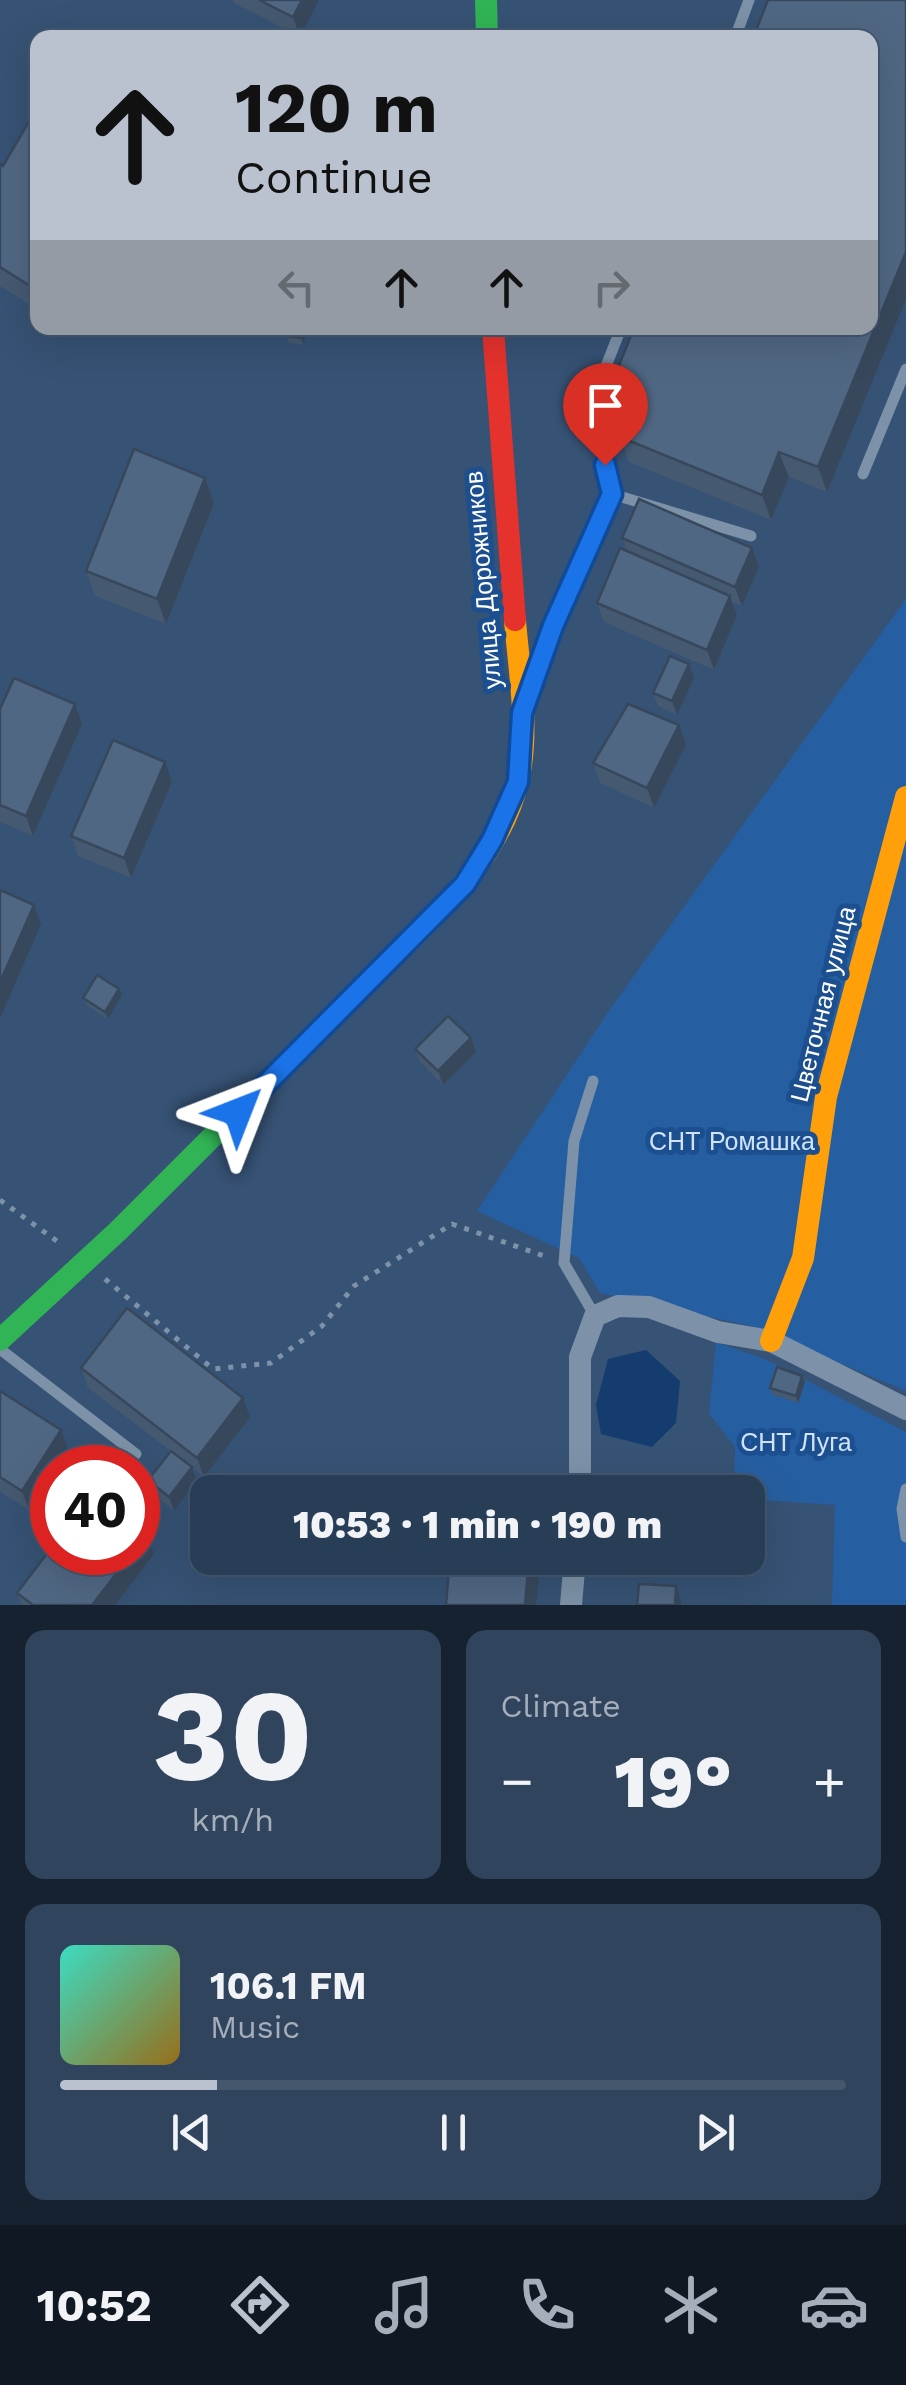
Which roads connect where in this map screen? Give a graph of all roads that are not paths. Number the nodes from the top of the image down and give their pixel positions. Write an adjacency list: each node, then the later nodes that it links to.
1 (486, 0): 3 (street)
2 (750, 0): 4 (lane)
3 (487, 30)
4 (738, 30)
5 (493, 335): 11 (street, улица Дорожников)
6 (618, 335): 9 (lane)
7 (906, 368): 8 (lane)
8 (863, 474)
9 (612, 494): 10 (lane); 11 (lane)
10 (751, 536)
11 (522, 713): 15 (street, улица Дорожников)
12 (906, 796): 16 (street, Цветочная улица)
13 (593, 1082): 14 (lane)
14 (595, 1316): 16 (street); 20 (street)
15 (0, 1340)
16 (771, 1341): 18 (street)
17 (0, 1348): 19 (lane)
18 (906, 1408)
19 (124, 1445)
20 (580, 1475)
21 (906, 1489): 22 (lane)
22 (906, 1538)
23 (574, 1575): 24 (street)
24 (571, 1605)

